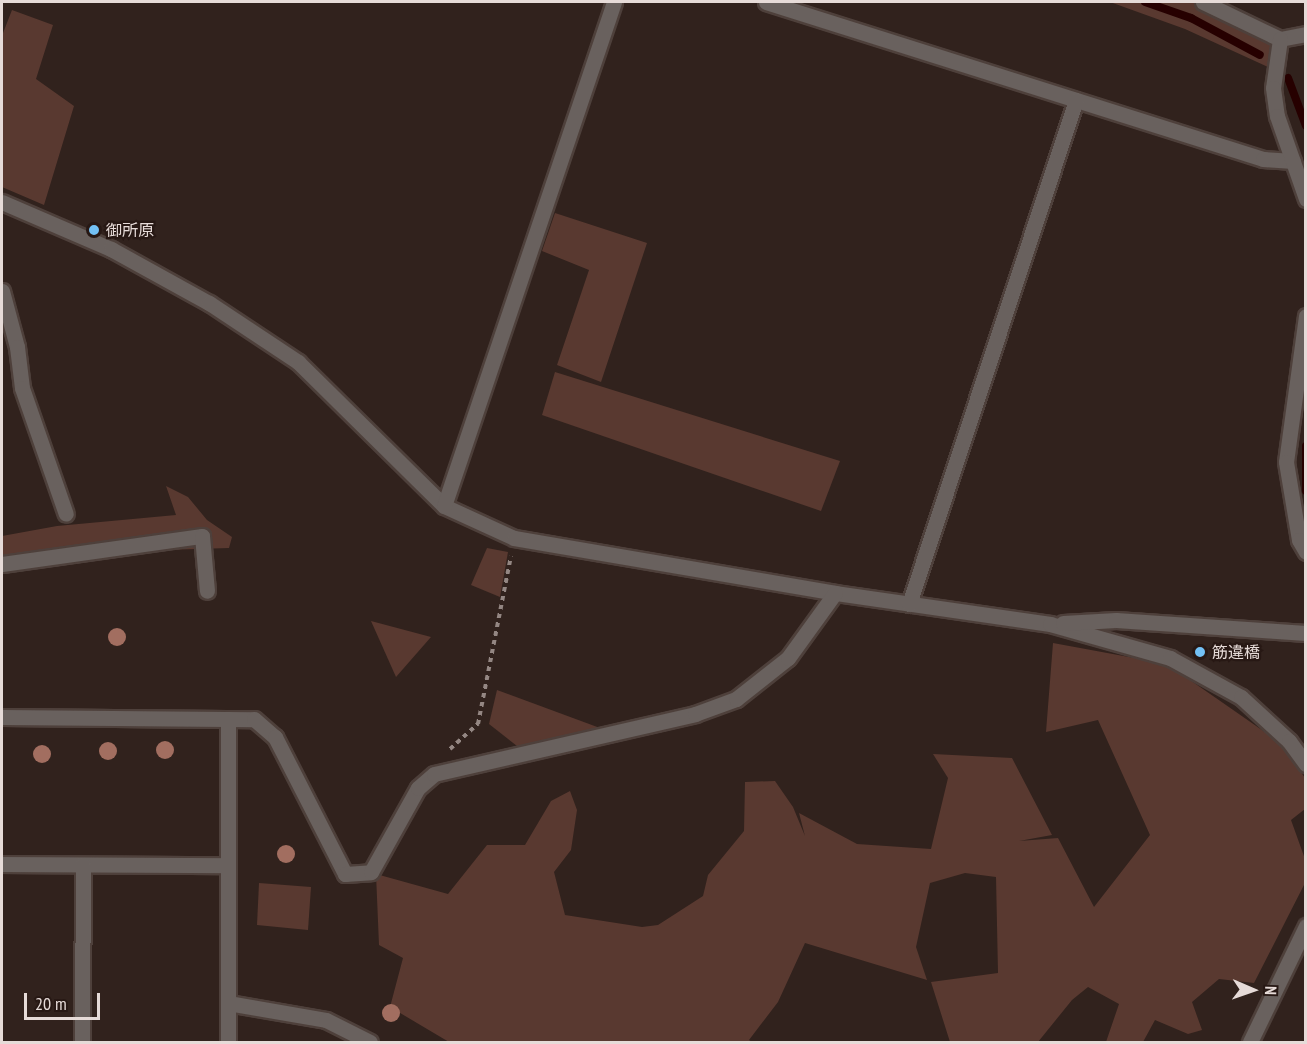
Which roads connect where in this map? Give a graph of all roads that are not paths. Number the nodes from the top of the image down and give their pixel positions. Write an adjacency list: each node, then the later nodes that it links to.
1 (614, 2): 12 (street)
2 (766, 2): 6 (street)
3 (1203, 2): 5 (street)
4 (1305, 34): 5 (street)
5 (1280, 39): 7 (street)
6 (1076, 100): 7 (street); 18 (street)
7 (1293, 161): 8 (street)
8 (1305, 199)
9 (2, 202): 12 (street)
10 (2, 291): 13 (street)
11 (1305, 316): 14 (street)
12 (444, 506): 17 (street)
13 (66, 514)
14 (1305, 552)
15 (2, 564): 16 (street)
16 (207, 591)
17 (836, 594): 18 (street); 22 (street)
18 (909, 604): 19 (street)
19 (1050, 624): 20 (street); 23 (street)
20 (1305, 633)
21 (2, 717): 22 (street)
22 (228, 719): 26 (street)
23 (1305, 764)
24 (2, 864): 25 (street)
25 (83, 864): 26 (street); 29 (street)
26 (228, 865): 28 (street)
27 (1305, 926): 32 (street)
28 (228, 1003): 30 (street); 31 (street)
29 (82, 1042)
30 (228, 1042)
31 (370, 1042)
32 (1250, 1042)

